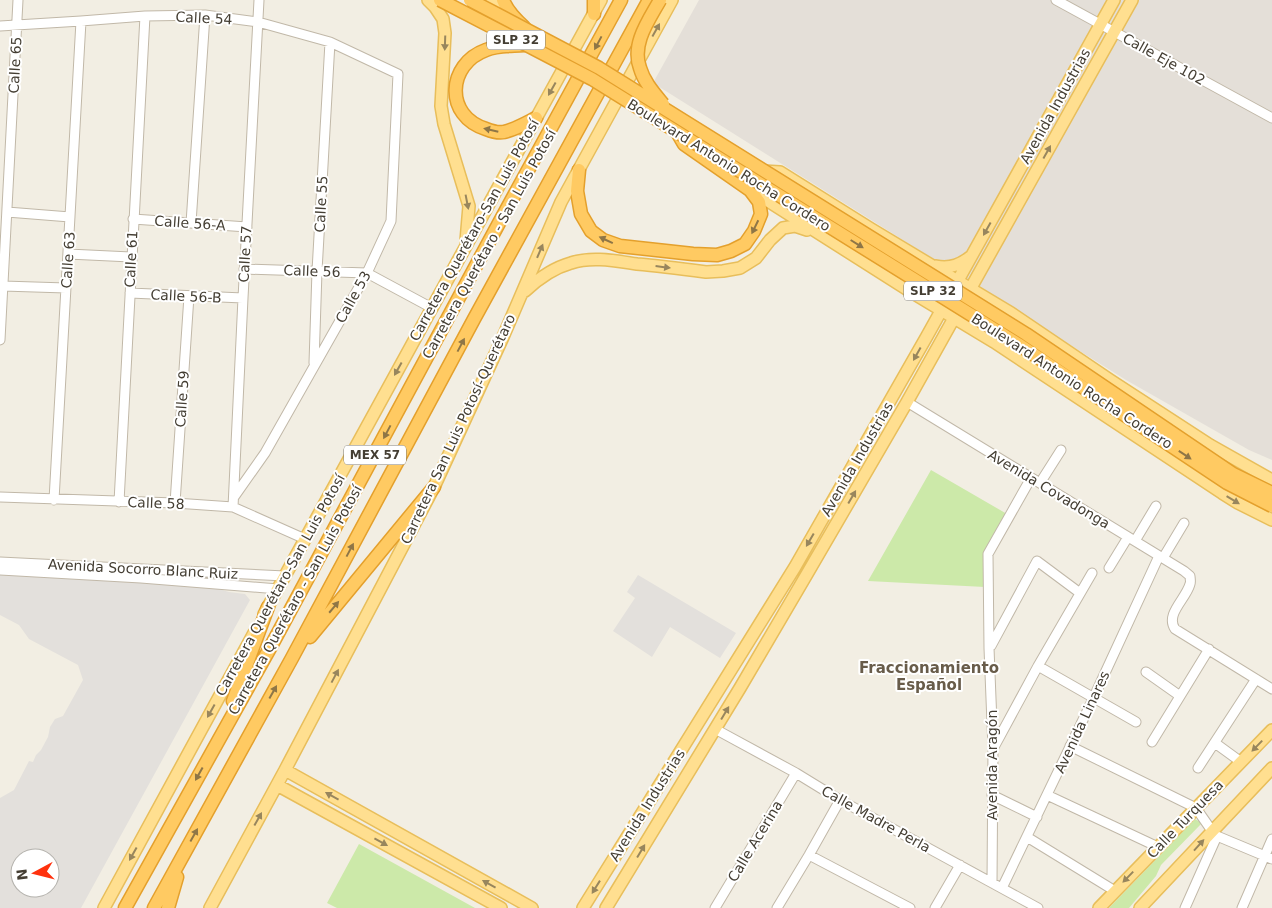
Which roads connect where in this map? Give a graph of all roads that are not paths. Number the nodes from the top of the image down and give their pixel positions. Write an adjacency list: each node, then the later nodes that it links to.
1 (18, 0): 22 (street, Calle 65)
2 (259, 0): 21 (street, Calle 57)
3 (428, 0): 43 (main road, one-way to 43)
4 (440, 0): 28 (highway, SLP 32, bridge)
5 (470, 0): 26 (highway, SLP 32, bridge)
6 (488, 0): 26 (main road)
7 (504, 0): 26 (highway, bridge)
8 (594, 0): 17 (highway)
9 (601, 0): 17 (main road, Carretera Querétaro-San Luis Potosí)
10 (621, 0): 122 (highway, Carretera Querétaro - San Luis Potosí / MEX 57, one-way to 122)
11 (649, 0): 109 (highway, Carretera Querétaro - San Luis Potosí / MEX 57, one-way to 11)
12 (660, 0): 30 (highway, SLP 32, bridge)
13 (672, 0): 34 (main road, Carretera San Luis Potosí-Querétaro, one-way to 13)
14 (1056, 0): 23 (street, Calle Eje 102)
15 (1114, 0): 23 (main road, Avenida Industrias)
16 (1132, 0): 25 (main road, Avenida Industrias)
17 (594, 14): 31 (main road, Carretera Querétaro-San Luis Potosí, one-way to 31)
18 (205, 15): 19 (street, Calle 54); 21 (street, Calle 54); 40 (street)
19 (145, 16): 20 (street, Calle 54); 39 (street, Calle 61)
20 (81, 21): 22 (street, Calle 54); 38 (street, Calle 63)
21 (258, 22): 27 (street, Calle 54); 41 (street, Calle 57)
22 (17, 25): 24 (street, Calle 54); 37 (street, Calle 65)
23 (1101, 25): 25 (street, Calle Eje 102); 44 (main road, Avenida Industrias, one-way to 44)
24 (0, 26)
25 (1114, 32): 32 (street, Calle Eje 102); 49 (main road, Avenida Industrias, one-way to 25)
26 (532, 33): 30 (highway, Boulevard Antonio Rocha Cordero / SLP 32, bridge)
27 (330, 42): 29 (street, Calle 54); 51 (street, Calle 55)
28 (524, 45): 31 (highway, one-way to 28); 33 (highway, Boulevard Antonio Rocha Cordero / SLP 32, bridge)
29 (398, 74): 52 (street, Calle 53)
30 (669, 112): 35 (highway, Boulevard Antonio Rocha Cordero / SLP 32, bridge)
31 (536, 118): 43 (main road, Carretera Querétaro-San Luis Potosí)
32 (1272, 118)
33 (676, 132): 36 (highway); 86 (highway, Boulevard Antonio Rocha Cordero / SLP 32, one-way to 86, bridge)
34 (579, 170): 36 (highway, one-way to 34); 60 (main road, Carretera San Luis Potosí-Querétaro, one-way to 34)
35 (763, 171): 48 (main road, Boulevard Antonio Rocha Cordero / SLP 32); 79 (highway, Boulevard Antonio Rocha Cordero / SLP 32, bridge)
36 (750, 190): 42 (main road, Boulevard Antonio Rocha Cordero / SLP 32)
37 (7, 212): 38 (street); 45 (street, Calle 65)
38 (70, 217): 46 (street, Calle 63)
39 (134, 219): 40 (street, Calle 56-A); 47 (street, Calle 61)
40 (191, 223): 41 (street, Calle 56-A)
41 (246, 227): 50 (street, Calle 57)
42 (824, 237): 58 (main road, Boulevard Antonio Rocha Cordero / SLP 32); 60 (main road, one-way to 42)
43 (466, 246): 63 (main road, Carretera Querétaro-San Luis Potosí)
44 (975, 249): 48 (main road); 53 (main road, Avenida Industrias)
45 (2, 251): 54 (street, Calle 65)
46 (68, 254): 47 (street); 55 (street, Calle 63)
47 (131, 257): 57 (street, Calle 61)
48 (929, 263): 53 (main road, Boulevard Antonio Rocha Cordero / SLP 32); 58 (main road)
49 (984, 265): 56 (main road, Avenida Industrias); 62 (main road)
50 (244, 269): 51 (street, Calle 56); 61 (street, Calle 57)
51 (317, 271): 52 (street, Calle 56); 72 (street, Calle 55)
52 (367, 273): 63 (street, Calle 56); 72 (street, Calle 53)
53 (958, 281): 56 (main road, Boulevard Antonio Rocha Cordero / SLP 32); 64 (main road, Avenida Industrias)
54 (3, 286): 55 (street); 70 (street, Calle 65)
55 (66, 288): 82 (street, Calle 63)
56 (971, 288): 62 (main road, Boulevard Antonio Rocha Cordero / SLP 32); 66 (main road, Avenida Industrias)
57 (130, 293): 59 (street, Calle 56-B); 83 (street, Calle 61)
58 (914, 293): 64 (main road, Boulevard Antonio Rocha Cordero / SLP 32); 68 (main road)
59 (189, 296): 61 (street, Calle 56-B); 84 (street, Calle 59)
60 (521, 296): 78 (main road, Carretera San Luis Potosí-Querétaro)
61 (243, 298): 81 (street, Calle 57)
62 (991, 300): 65 (main road, Boulevard Antonio Rocha Cordero / SLP 32)
63 (432, 308): 90 (main road, Carretera Querétaro-San Luis Potosí, one-way to 90)
64 (941, 310): 66 (main road, Boulevard Antonio Rocha Cordero / SLP 32); 68 (main road, Avenida Industrias)
65 (1011, 312): 71 (main road); 76 (main road, Boulevard Antonio Rocha Cordero / SLP 32)
66 (954, 318): 67 (main road, Boulevard Antonio Rocha Cordero / SLP 32); 69 (main road, Avenida Industrias)
67 (974, 330): 69 (main road); 71 (main road, Boulevard Antonio Rocha Cordero / SLP 32)
68 (927, 336): 94 (main road, Avenida Industrias, one-way to 94)
69 (943, 337): 73 (main road, Avenida Industrias)
70 (0, 340)
71 (994, 342): 88 (main road, Boulevard Antonio Rocha Cordero / SLP 32, one-way to 88)
72 (314, 366): 81 (street, Calle 53)
73 (907, 402): 75 (street, Avenida Covadonga); 99 (main road, Avenida Industrias, one-way to 73)
74 (1061, 450): 77 (street)
75 (1032, 478): 77 (street, Avenida Covadonga); 106 (street, Avenida Aragón)
76 (1272, 480)
77 (1040, 483): 91 (street, Avenida Covadonga)
78 (434, 487): 109 (highway, one-way to 78); 130 (main road, Carretera San Luis Potosí-Querétaro, one-way to 78)
79 (1272, 493)
80 (0, 497): 82 (street, Calle 58)
81 (234, 497): 87 (street, Calle 57)
82 (54, 500): 83 (street, Calle 58)
83 (118, 502): 84 (street, Calle 58)
84 (175, 503): 87 (street, Calle 58)
85 (1156, 506): 91 (street)
86 (1272, 506)
87 (233, 508): 90 (street, Calle 58)
88 (1272, 520)
89 (1184, 523): 92 (street, Avenida Linares)
90 (305, 539): 100 (main road, Carretera Querétaro-San Luis Potosí)
91 (1132, 539): 92 (street, Avenida Covadonga); 95 (street)
92 (1161, 557): 107 (street, Avenida Covadonga); 117 (street, Avenida Linares)
93 (0, 562): 98 (street, Avenida Socorro Blanc Ruiz)
94 (795, 567): 99 (main road); 105 (main road, Avenida Industrias)
95 (1109, 568)
96 (0, 570): 101 (street, Avenida Socorro Blanc Ruiz)
97 (1092, 573): 103 (street)
98 (242, 574): 100 (street, Avenida Socorro Blanc Ruiz); 101 (street)
99 (808, 574): 108 (main road, Avenida Industrias)
100 (285, 576): 102 (main road, Carretera Querétaro-San Luis Potosí)
101 (241, 586): 102 (street, Avenida Socorro Blanc Ruiz)
102 (278, 589): 104 (main road, Carretera Querétaro-San Luis Potosí)
103 (1080, 593): 106 (street); 110 (street)
104 (268, 607): 122 (highway); 155 (main road, Carretera Querétaro-San Luis Potosí, one-way to 155)
105 (748, 641): 108 (main road); 111 (main road, Avenida Industrias)
106 (990, 648): 126 (street, Avenida Aragón)
107 (1210, 649): 113 (street); 116 (street)
108 (762, 653): 115 (main road, Avenida Industrias)
109 (292, 658): 147 (highway, Carretera Querétaro - San Luis Potosí / MEX 57, one-way to 109)
110 (1038, 666): 117 (street); 126 (street)
111 (730, 670): 115 (main road); 118 (main road, Avenida Industrias)
112 (1146, 672): 116 (street)
113 (1256, 678): 114 (street); 124 (street)
114 (1272, 689)
115 (736, 696): 120 (main road, Avenida Industrias, one-way to 115)
116 (1180, 696): 123 (street)
117 (1093, 698): 119 (street); 125 (street, Avenida Linares)
118 (711, 701): 120 (main road); 136 (main road, Avenida Industrias)
119 (1136, 722)
120 (715, 729): 131 (street, Calle Madre Perla); 140 (main road, Avenida Industrias)
121 (1272, 730): 127 (main road, Calle Turquesa, one-way to 127)
122 (218, 740): 156 (highway, Carretera Querétaro - San Luis Potosí / MEX 57, one-way to 156)
123 (1152, 742)
124 (1215, 743): 127 (street); 128 (street)
125 (1070, 746): 134 (street, Avenida Linares); 137 (street)
126 (993, 749): 133 (street, Avenida Aragón)
127 (1241, 762): 137 (main road, Calle Turquesa)
128 (1198, 768)
129 (1272, 768): 142 (main road, Calle Turquesa)
130 (285, 770): 132 (main road, Carretera San Luis Potosí-Querétaro); 138 (main road, one-way to 130)
131 (796, 773): 135 (street, Calle Madre Perla); 164 (street, Calle Acerina)
132 (277, 785): 141 (main road); 159 (main road, Carretera San Luis Potosí-Querétaro, one-way to 132)
133 (992, 795): 139 (street); 150 (street, Avenida Aragón)
134 (1047, 795): 139 (street, Avenida Linares); 145 (street)
135 (840, 800): 146 (street); 149 (street, Calle Madre Perla)
136 (649, 801): 140 (main road); 162 (main road, Avenida Industrias, one-way to 162)
137 (1196, 808): 142 (street); 145 (main road, Calle Turquesa)
138 (362, 813): 141 (main road); 153 (main road, one-way to 138)
139 (1037, 817): 143 (street, Avenida Linares)
140 (659, 822): 163 (main road, Avenida Industrias, one-way to 140)
141 (354, 828): 160 (main road, one-way to 160)
142 (1214, 834): 148 (street); 170 (main road, Calle Turquesa, one-way to 142); 171 (street)
143 (1027, 837): 151 (street, Avenida Linares); 152 (street)
144 (1272, 839): 148 (street)
145 (1158, 847): 152 (main road, Calle Turquesa, one-way to 152)
146 (809, 854): 165 (street); 166 (street)
147 (183, 855): 157 (highway, Carretera Querétaro - San Luis Potosí / MEX 57); 158 (highway)
148 (1268, 858): 172 (street)
149 (960, 865): 150 (street, Calle Madre Perla); 167 (street)
150 (992, 883): 151 (street, Calle Madre Perla)
151 (1002, 888): 154 (street, Calle Madre Perla)
152 (1115, 891): 169 (main road, Calle Turquesa)
153 (513, 903): 161 (main road)
154 (1023, 904): 168 (street, Calle Madre Perla)
155 (104, 908)
156 (125, 908)
157 (154, 908)
158 (168, 908)
159 (210, 908)
160 (502, 908)
161 (532, 908)
162 (583, 908)
163 (606, 908)
164 (715, 908)
165 (778, 908)
166 (910, 908)
167 (935, 908)
168 (1038, 908)
169 (1099, 908)
170 (1140, 908)
171 (1185, 908)
172 (1242, 908)

